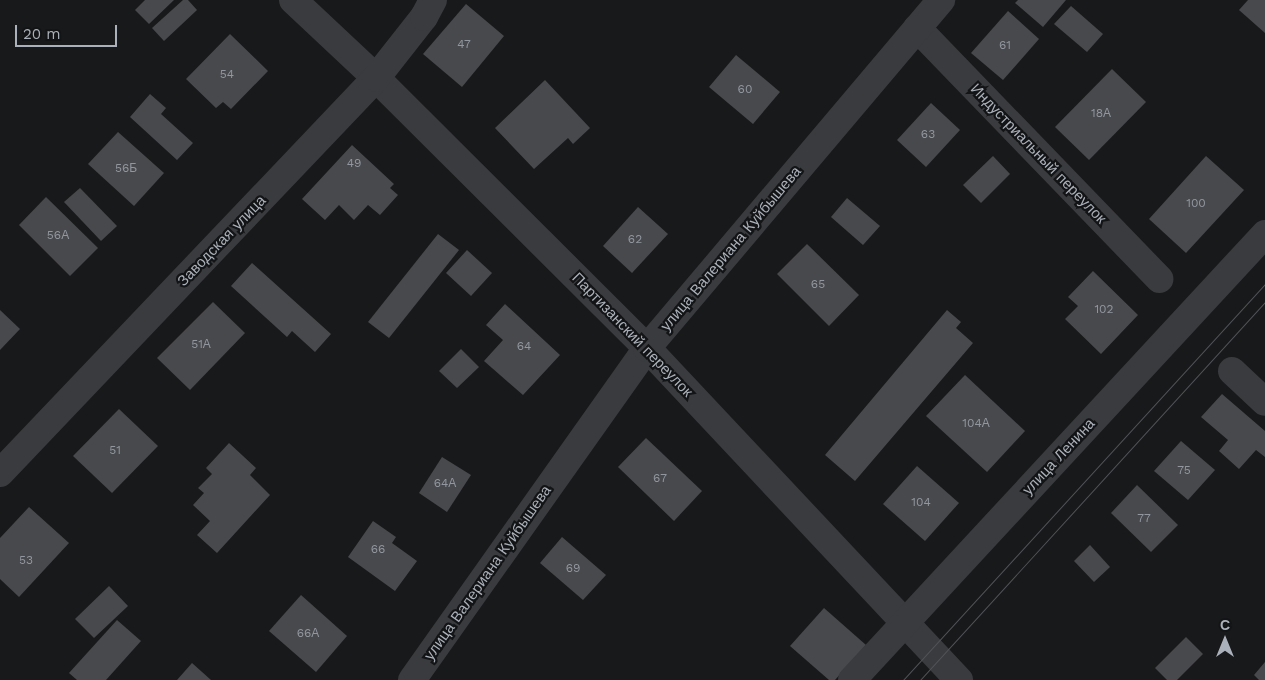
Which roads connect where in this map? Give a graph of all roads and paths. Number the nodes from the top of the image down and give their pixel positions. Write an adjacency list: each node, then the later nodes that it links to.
1 (293, 0): 5 (street, Партизанский переулок)
2 (433, 0): 5 (street, Заводская улица)
3 (941, 0): 4 (street, улица Валериана Куйбышева)
4 (917, 28): 7 (street, Индустриальный переулок); 8 (street, улица Валериана Куйбышева)
5 (376, 78): 8 (street, Партизанский переулок); 11 (street, Заводская улица)
6 (1265, 234): 12 (street, улица Ленина)
7 (1158, 279)
8 (647, 348): 12 (street, Партизанский переулок); 13 (street, улица Валериана Куйбышева)
9 (1232, 371): 10 (street)
10 (1265, 402)
11 (0, 473)
12 (905, 623): 14 (street, улица Ленина); 15 (street, Партизанский переулок)
13 (412, 680)
14 (852, 680)
15 (960, 680)

